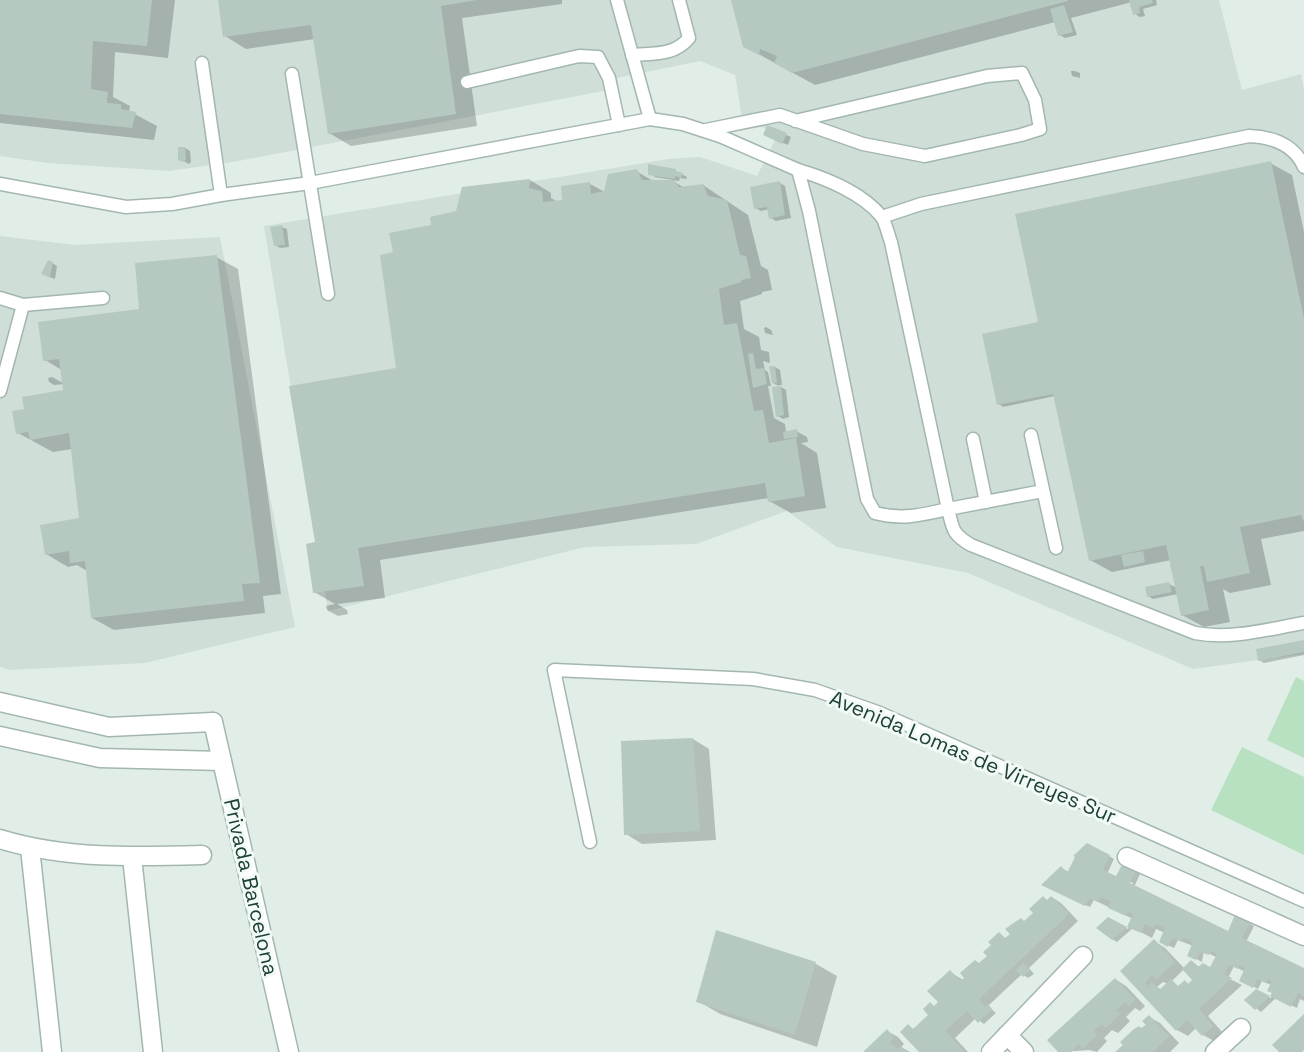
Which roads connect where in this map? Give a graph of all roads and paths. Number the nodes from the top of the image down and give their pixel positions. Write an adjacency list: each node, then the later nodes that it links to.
1 (617, 0): 3 (lane)
2 (679, 0): 3 (lane)
3 (632, 55): 7 (lane)
4 (202, 63): 15 (lane)
5 (292, 74): 13 (lane)
6 (467, 82): 9 (lane)
7 (650, 119): 9 (lane); 10 (lane)
8 (795, 121): 8 (lane); 10 (lane)
9 (619, 125): 13 (lane)
10 (704, 131): 12 (lane)
11 (1304, 167): 16 (lane)
12 (798, 170): 16 (lane); 26 (lane)
13 (310, 183): 15 (lane); 17 (lane)
14 (0, 184): 15 (lane)
15 (221, 195)
16 (882, 217): 26 (lane)
17 (328, 294)
18 (0, 298): 20 (lane)
19 (103, 298): 20 (lane)
20 (23, 305): 21 (lane)
21 (0, 391)
22 (1031, 435): 24 (lane)
23 (973, 439): 25 (lane)
24 (1043, 491): 25 (lane); 27 (lane)
25 (986, 502): 26 (lane)
26 (948, 509): 28 (lane)
27 (1056, 548)
28 (1304, 623)
29 (0, 702): 31 (street, Privada Barcelona)
30 (0, 736): 31 (street)
31 (222, 761): 45 (street, Privada Barcelona)
32 (0, 838): 34 (street)
33 (590, 842): 38 (lane, Avenida Lomas de Virreyes Sur)
34 (30, 848): 36 (street); 43 (street)
35 (201, 855): 36 (street)
36 (132, 857): 44 (street)
37 (1127, 857): 39 (street)
38 (1304, 901)
39 (1304, 936)
40 (1083, 956): 42 (street)
41 (1241, 1028): 48 (street)
42 (1007, 1035): 46 (street); 47 (street)
43 (52, 1052)
44 (153, 1052)
45 (289, 1052)
46 (991, 1052)
47 (1024, 1052)
48 (1215, 1052)

